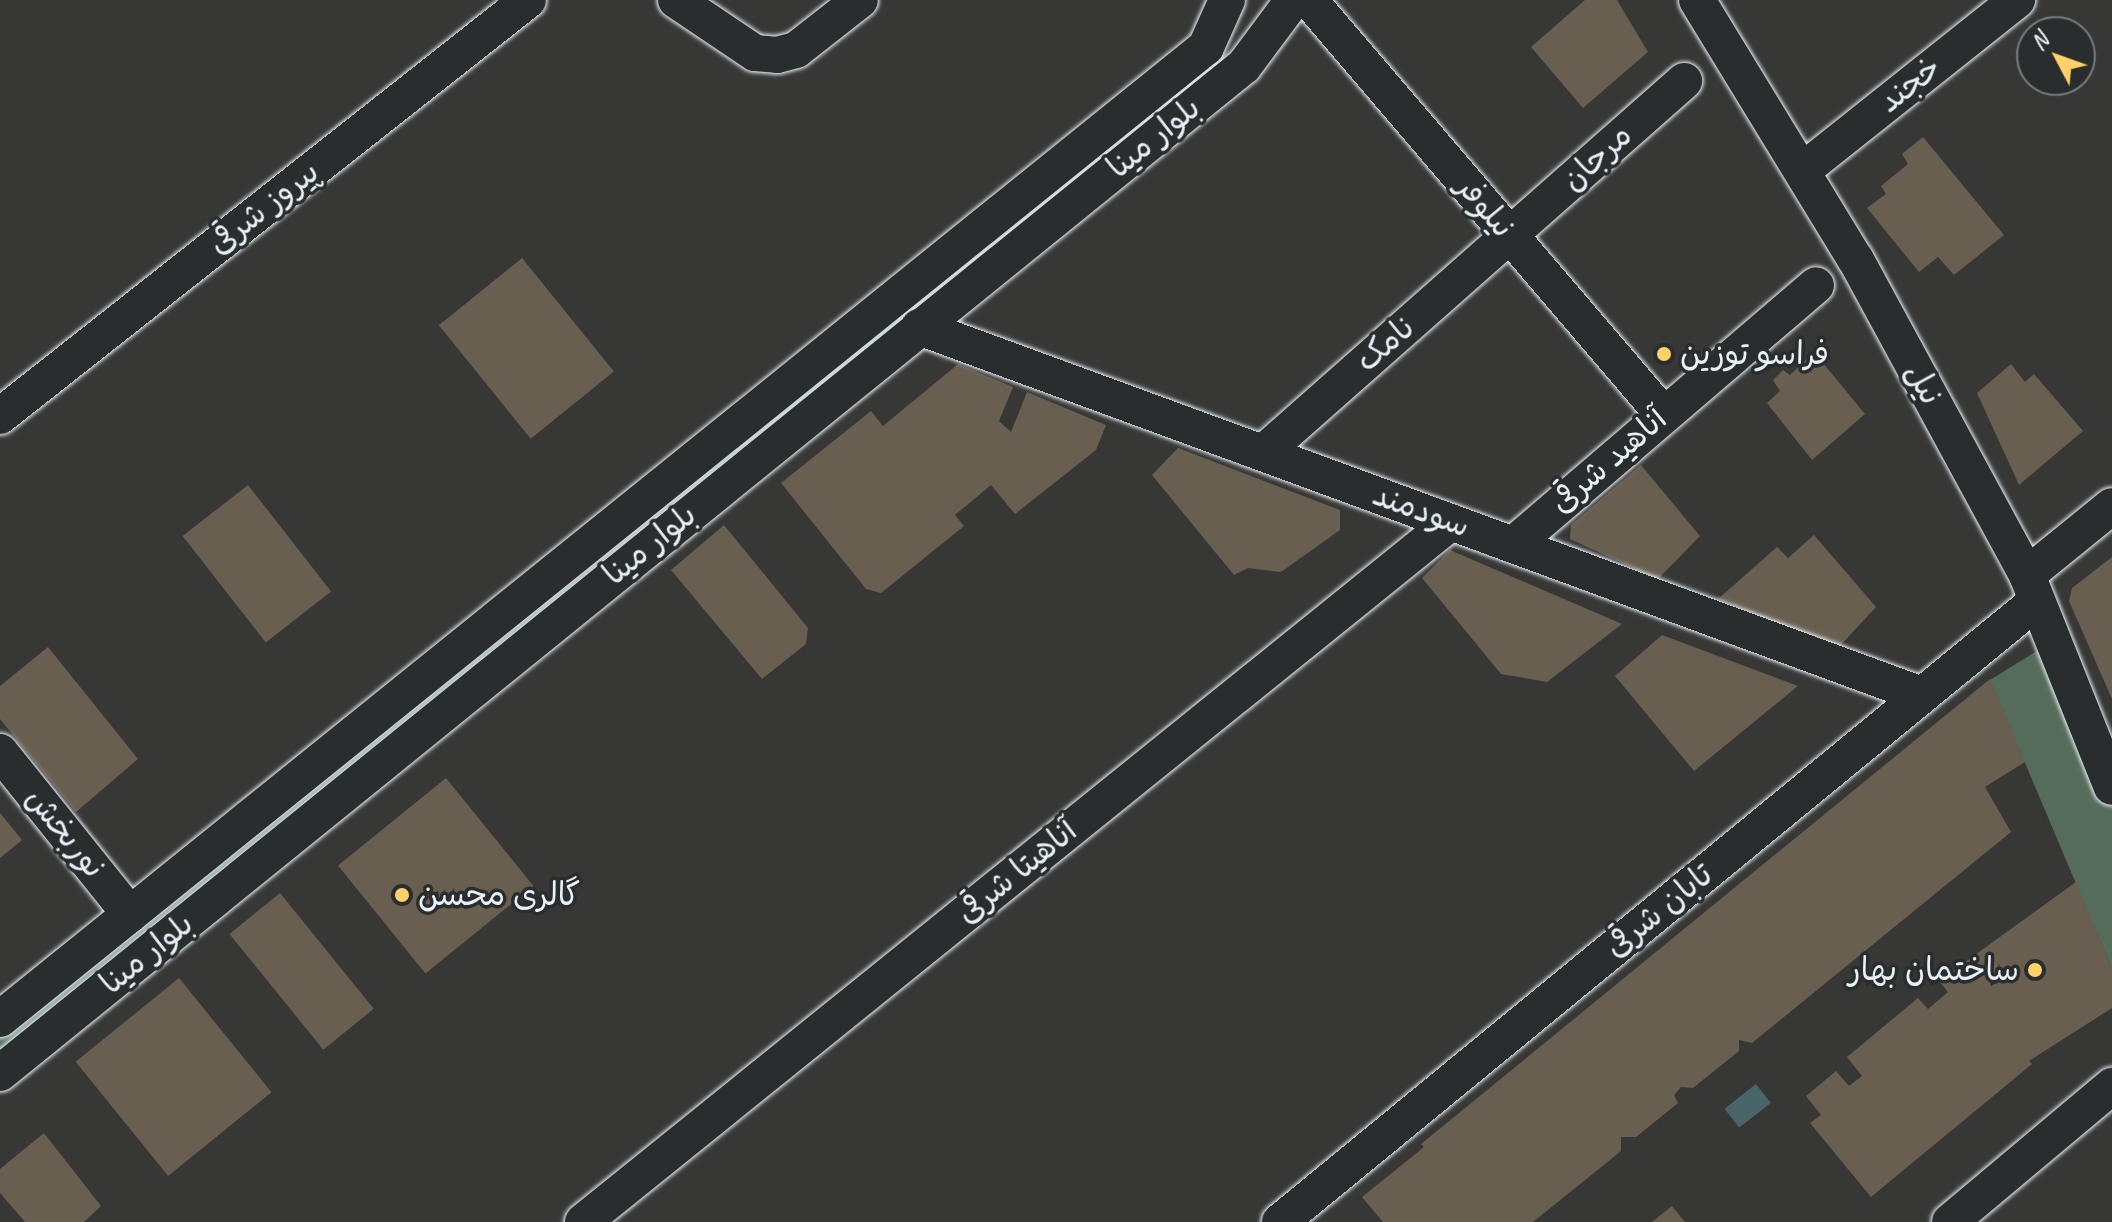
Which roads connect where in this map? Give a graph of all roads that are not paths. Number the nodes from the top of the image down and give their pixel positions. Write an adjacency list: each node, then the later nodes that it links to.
1 (528, 0): 14 (street, پیروز شرقی)
2 (676, 0): 3 (street)
3 (860, 0)
4 (1229, 0): 7 (street); 23 (street, بلوار مینا)
5 (1697, 0): 9 (street, نیل)
6 (2017, 0): 9 (street, خجند)
7 (1300, 2): 10 (street, نیلوفر); 12 (street, بلوار مینا)
8 (1684, 81): 10 (street, مرجان)
9 (1802, 171): 19 (street, نیل)
10 (1510, 235): 13 (street, نیلوفر); 15 (street, نامک)
11 (1816, 285): 13 (street, آناهید شرقی)
12 (919, 327): 15 (street, سودمند); 25 (street, بلوار مینا)
13 (1662, 413): 18 (street, آناهید شرقی)
14 (0, 416)
15 (1263, 453): 17 (street, سودمند)
16 (2112, 506): 19 (street, تابان شرقی)
17 (1451, 522): 18 (street, سودمند); 27 (street, آناهیتا شرقی)
18 (1513, 545): 20 (street, سودمند)
19 (2032, 588): 20 (street, تابان شرقی); 22 (street, نیل)
20 (1922, 695): 28 (street, تابان شرقی)
21 (0, 752): 23 (street, نوربخش)
22 (2112, 787)
23 (130, 914): 24 (street, بلوار مینا)
24 (0, 1019)
25 (0, 1073)
26 (2112, 1086): 29 (street)
27 (583, 1222)
28 (1280, 1222)
29 (1950, 1222)

